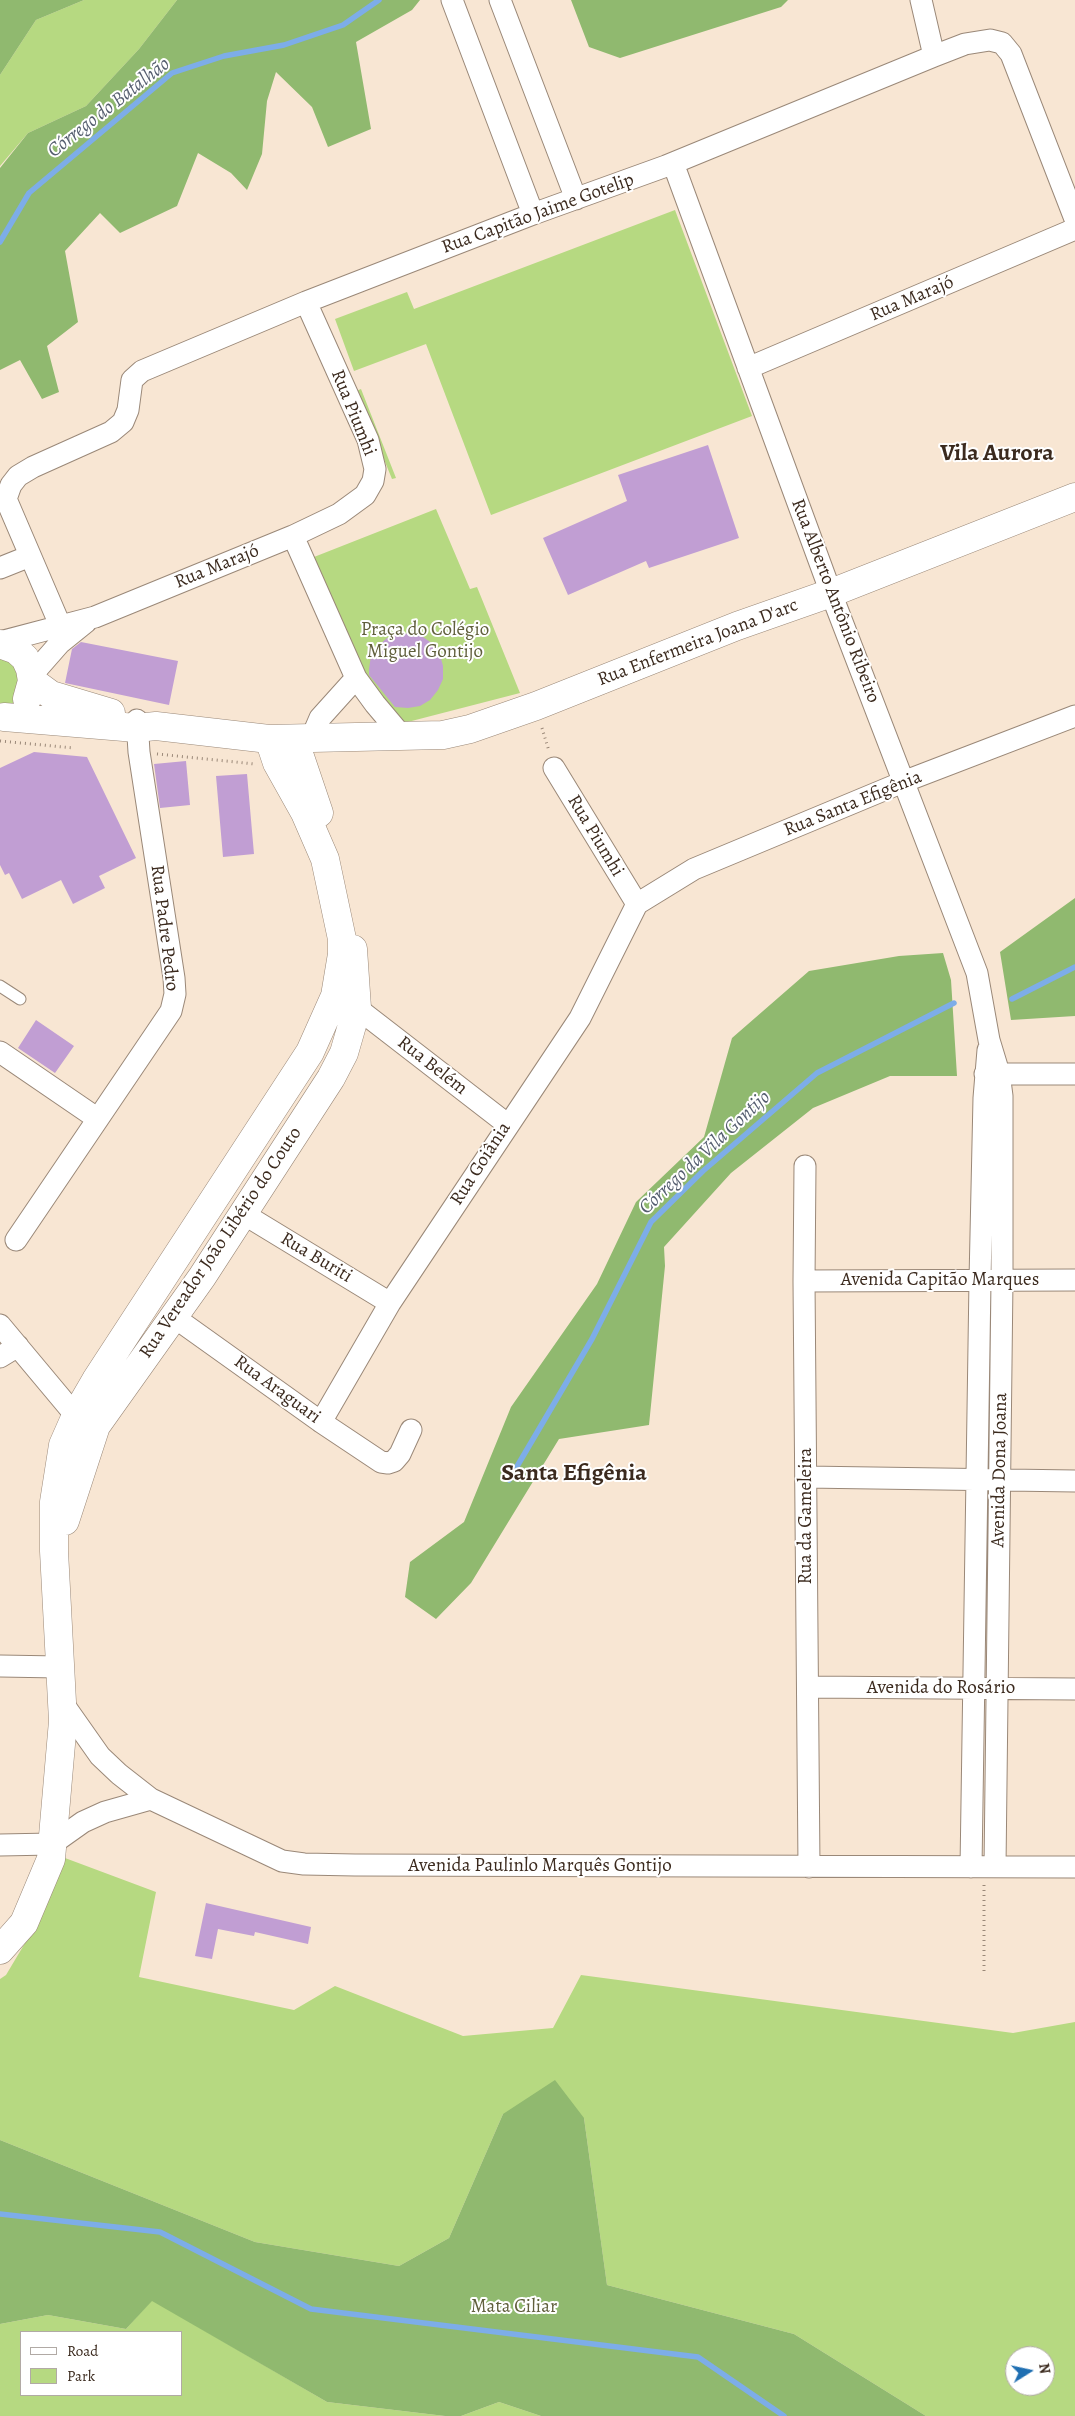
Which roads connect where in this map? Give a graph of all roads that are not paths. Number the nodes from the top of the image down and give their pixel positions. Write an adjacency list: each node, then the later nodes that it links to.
1 (452, 0): 7 (street)
2 (500, 0): 6 (street)
3 (921, 0): 4 (street)
4 (934, 56): 5 (street, Rua Capitão Jaime Gotelip); 8 (street, Rua Capitão Jaime Gotelip)
5 (673, 163): 6 (street, Rua Capitão Jaime Gotelip); 11 (street, Rua Alberto Antônio Ribeiro)
6 (576, 199): 7 (street, Rua Capitão Jaime Gotelip)
7 (532, 214): 10 (street, Rua Capitão Jaime Gotelip)
8 (1075, 218)
9 (1075, 229): 11 (street, Rua Marajó)
10 (306, 302): 13 (street, Rua Piumhi); 15 (street, Rua Capitão Jaime Gotelip)
11 (748, 368): 17 (street, Rua Alberto Antônio Ribeiro)
12 (1075, 497): 17 (main road, Rua Enfermeira Joana D'arc)
13 (339, 514): 14 (street, Rua Marajó)
14 (293, 536): 18 (street, Rua Marajó); 21 (street)
15 (30, 556): 16 (street); 19 (street)
16 (0, 568)
17 (831, 593): 26 (main road, Rua Enfermeira Joana D'arc); 29 (street, Rua Alberto Antônio Ribeiro)
18 (94, 617): 19 (street, Rua Marajó); 22 (street, Rua Marajó)
19 (60, 625): 20 (street, Rua Marajó)
20 (0, 643): 22 (main road)
21 (356, 678): 26 (street); 27 (street)
22 (32, 679): 24 (main road); 25 (main road, Rua Enfermeira Joana D'arc)
23 (1075, 716): 29 (street, Rua Santa Efigênia)
24 (2, 717): 25 (main road, Rua Enfermeira Joana D'arc)
25 (143, 724): 27 (main road, Rua Enfermeira Joana D'arc); 37 (street, Rua Padre Pedro)
26 (402, 736): 27 (main road, Rua Enfermeira Joana D'arc)
27 (291, 739): 33 (main road, Rua Vereador João Libério do Couto)
28 (554, 768): 30 (street, Rua Piumhi)
29 (904, 782): 30 (street, Rua Santa Efigênia); 35 (street, Rua Alberto Antônio Ribeiro)
30 (637, 904): 38 (street, Rua Goiânia)
31 (0, 986): 32 (lane)
32 (20, 998)
33 (346, 1002): 38 (street, Rua Belém); 40 (main road, Rua Vereador João Libério do Couto); 51 (main road, Rua Vereador João Libério do Couto)
34 (0, 1052): 37 (street)
35 (992, 1074): 36 (street); 42 (street, Avenida Dona Joana); 43 (street, Avenida Dona Joana)
36 (1075, 1074)
37 (98, 1119): 41 (street, Rua Padre Pedro)
38 (508, 1124): 46 (street, Rua Goiânia)
39 (806, 1166): 45 (street, Rua da Gameleira)
40 (242, 1213): 46 (street, Rua Buriti); 47 (main road, Rua Vereador João Libério do Couto)
41 (16, 1240)
42 (980, 1280): 43 (street, Avenida Capitão Marques); 45 (street, Avenida Capitão Marques); 55 (street, Avenida Dona Joana)
43 (1002, 1280): 44 (street, Avenida Capitão Marques); 56 (street, Avenida Dona Joana)
44 (1075, 1280)
45 (804, 1281): 54 (street, Rua da Gameleira)
46 (390, 1303): 52 (street, Rua Goiânia)
47 (174, 1317): 51 (main road, Rua Vereador João Libério do Couto); 52 (street, Rua Araguari)
48 (0, 1324): 49 (street)
49 (18, 1346): 50 (street); 51 (street)
50 (0, 1357)
51 (86, 1421): 59 (main road, Rua Vereador João Libério do Couto)
52 (321, 1422): 53 (street, Rua Araguari)
53 (411, 1430)
54 (806, 1477): 55 (street); 60 (street, Rua da Gameleira)
55 (977, 1480): 56 (street); 61 (street, Avenida Dona Joana)
56 (1000, 1480): 57 (street); 62 (street, Avenida Dona Joana)
57 (1075, 1481)
58 (0, 1666): 59 (street)
59 (59, 1668): 64 (main road, Rua Vereador João Libério do Couto)
60 (808, 1687): 61 (street, Avenida do Rosário); 68 (street, Rua da Gameleira)
61 (974, 1688): 62 (street, Avenida do Rosário); 69 (street, Avenida Dona Joana)
62 (998, 1688): 63 (street, Avenida do Rosário); 69 (street, Avenida Dona Joana)
63 (1075, 1689)
64 (62, 1702): 65 (street, Avenida Paulinlo Marquês Gontijo); 66 (main road, Rua Vereador João Libério do Couto)
65 (151, 1799): 66 (street); 68 (street, Avenida Paulinlo Marquês Gontijo)
66 (53, 1831): 67 (street); 71 (main road, Rua Vereador João Libério do Couto)
67 (0, 1845)
68 (809, 1867): 69 (street, Avenida Paulinlo Marquês Gontijo)
69 (983, 1867): 70 (street, Avenida Paulinlo Marquês Gontijo)
70 (1075, 1867)
71 (0, 1950)

